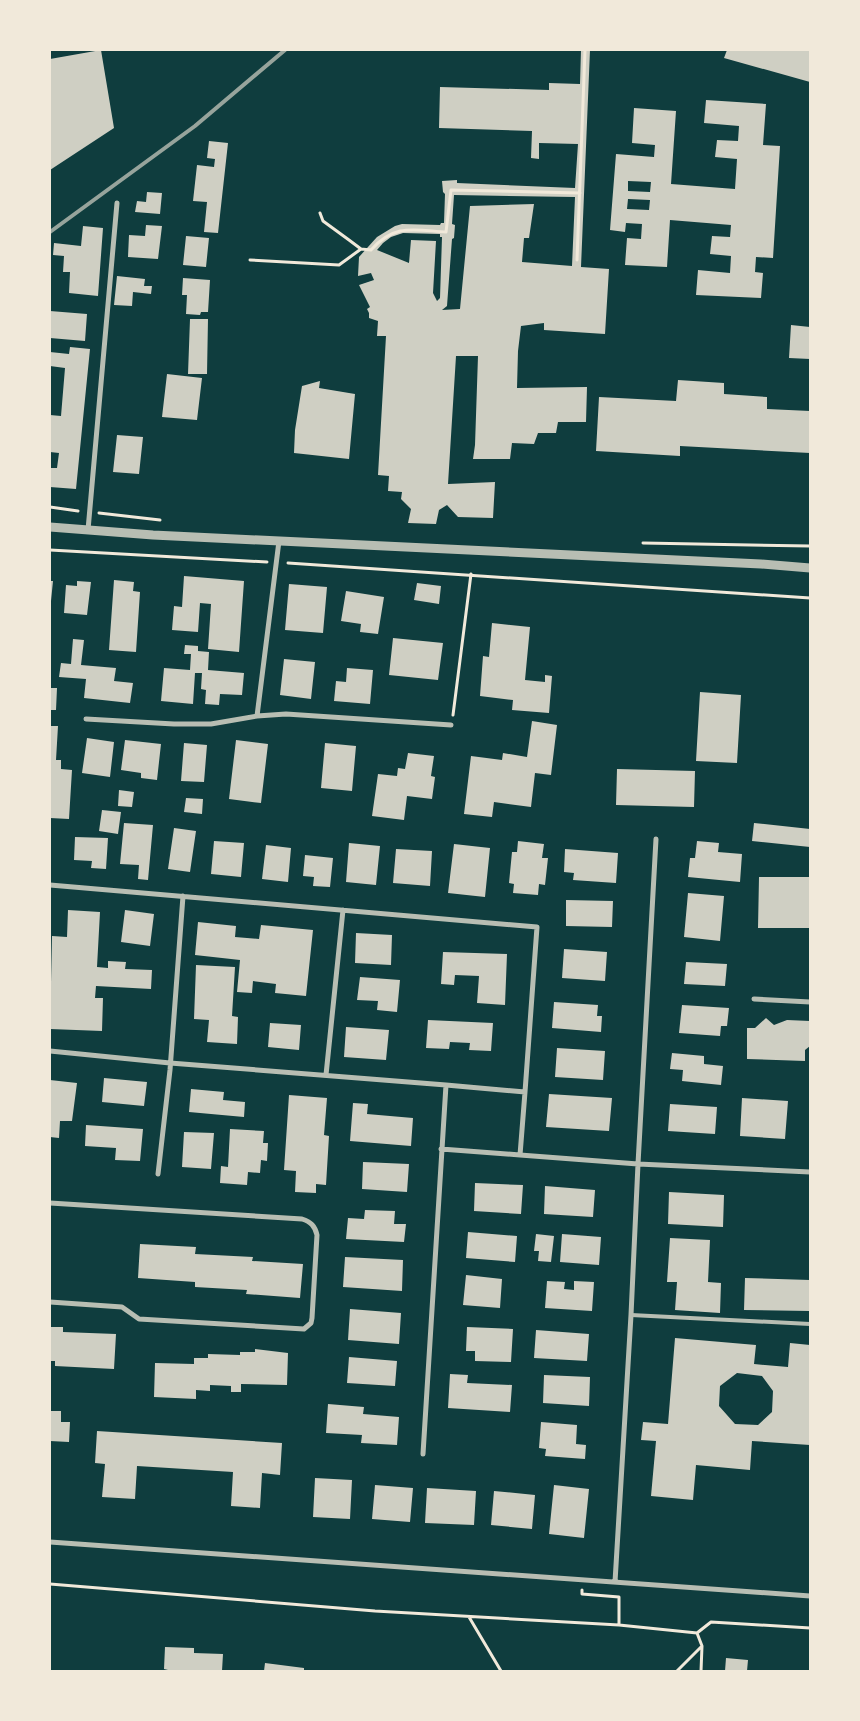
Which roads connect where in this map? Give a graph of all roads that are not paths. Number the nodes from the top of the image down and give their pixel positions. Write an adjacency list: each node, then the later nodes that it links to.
1 (117, 203): 3 (street)
2 (50, 527): 3 (street)
3 (88, 530): 4 (street)
4 (278, 541): 5 (street); 6 (street)
5 (810, 568)
6 (257, 716): 7 (street); 8 (street)
7 (86, 719)
8 (451, 725)
9 (656, 839): 22 (street)
10 (50, 885): 11 (street)
11 (183, 896): 12 (street); 16 (street)
12 (343, 910): 17 (street); 19 (street)
13 (754, 999): 14 (street)
14 (810, 1002)
15 (50, 1051): 16 (street)
16 (170, 1063): 17 (street); 24 (street)
17 (326, 1075): 18 (street)
18 (446, 1085): 19 (street); 20 (street)
19 (525, 1092): 21 (street)
20 (441, 1149): 21 (street); 29 (street)
21 (520, 1155): 22 (street)
22 (638, 1164): 23 (street); 27 (street)
23 (810, 1172)
24 (158, 1174)
25 (50, 1203): 26 (street)
26 (50, 1302)
27 (631, 1316): 28 (lane); 31 (street)
28 (810, 1324)
29 (423, 1454)
30 (50, 1542): 31 (street)
31 (615, 1582): 32 (street)
32 (810, 1596)

